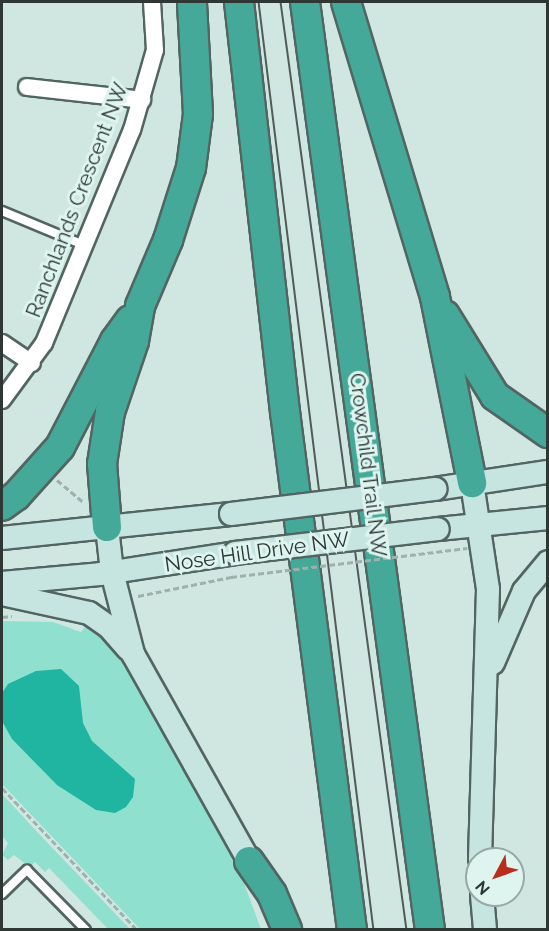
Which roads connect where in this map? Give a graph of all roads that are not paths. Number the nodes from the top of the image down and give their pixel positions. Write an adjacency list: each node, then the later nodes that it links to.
1 (152, 2): 7 (street, Ranchlands Crescent NW)
2 (192, 2): 11 (highway)
3 (239, 2): 35 (highway)
4 (305, 2): 36 (highway, Crowchild Trail NW)
5 (346, 2): 10 (highway)
6 (27, 87): 7 (street)
7 (142, 100): 9 (street, Ranchlands Crescent NW)
8 (2, 211): 9 (lane)
9 (86, 246): 13 (street, Ranchlands Crescent NW)
10 (435, 297): 15 (highway); 17 (highway)
11 (140, 306): 18 (highway); 19 (highway)
12 (2, 343): 13 (street)
13 (32, 363): 14 (street, Ranchlands Crescent NW)
14 (2, 400)
15 (548, 433)
16 (548, 472): 17 (main road, Nose Hill Drive NW)
17 (472, 483): 19 (main road, Nose Hill Drive NW, bridge); 21 (main road)
18 (2, 506)
19 (99, 518): 22 (main road, Nose Hill Drive NW); 24 (main road)
20 (548, 518): 21 (main road, Nose Hill Drive NW)
21 (478, 525): 24 (main road, Nose Hill Drive NW, bridge); 28 (main road)
22 (2, 538)
23 (548, 562): 28 (main road)
24 (112, 572): 25 (main road, Nose Hill Drive NW); 27 (main road)
25 (2, 584)
26 (2, 594): 27 (main road)
27 (133, 654): 30 (main road)
28 (486, 684): 29 (main road)
29 (480, 847)
30 (249, 861): 34 (highway)
31 (2, 894): 33 (lane)
32 (483, 907): 37 (main road)
33 (86, 930)
34 (287, 930)
35 (352, 930)
36 (430, 930)
37 (484, 930)

